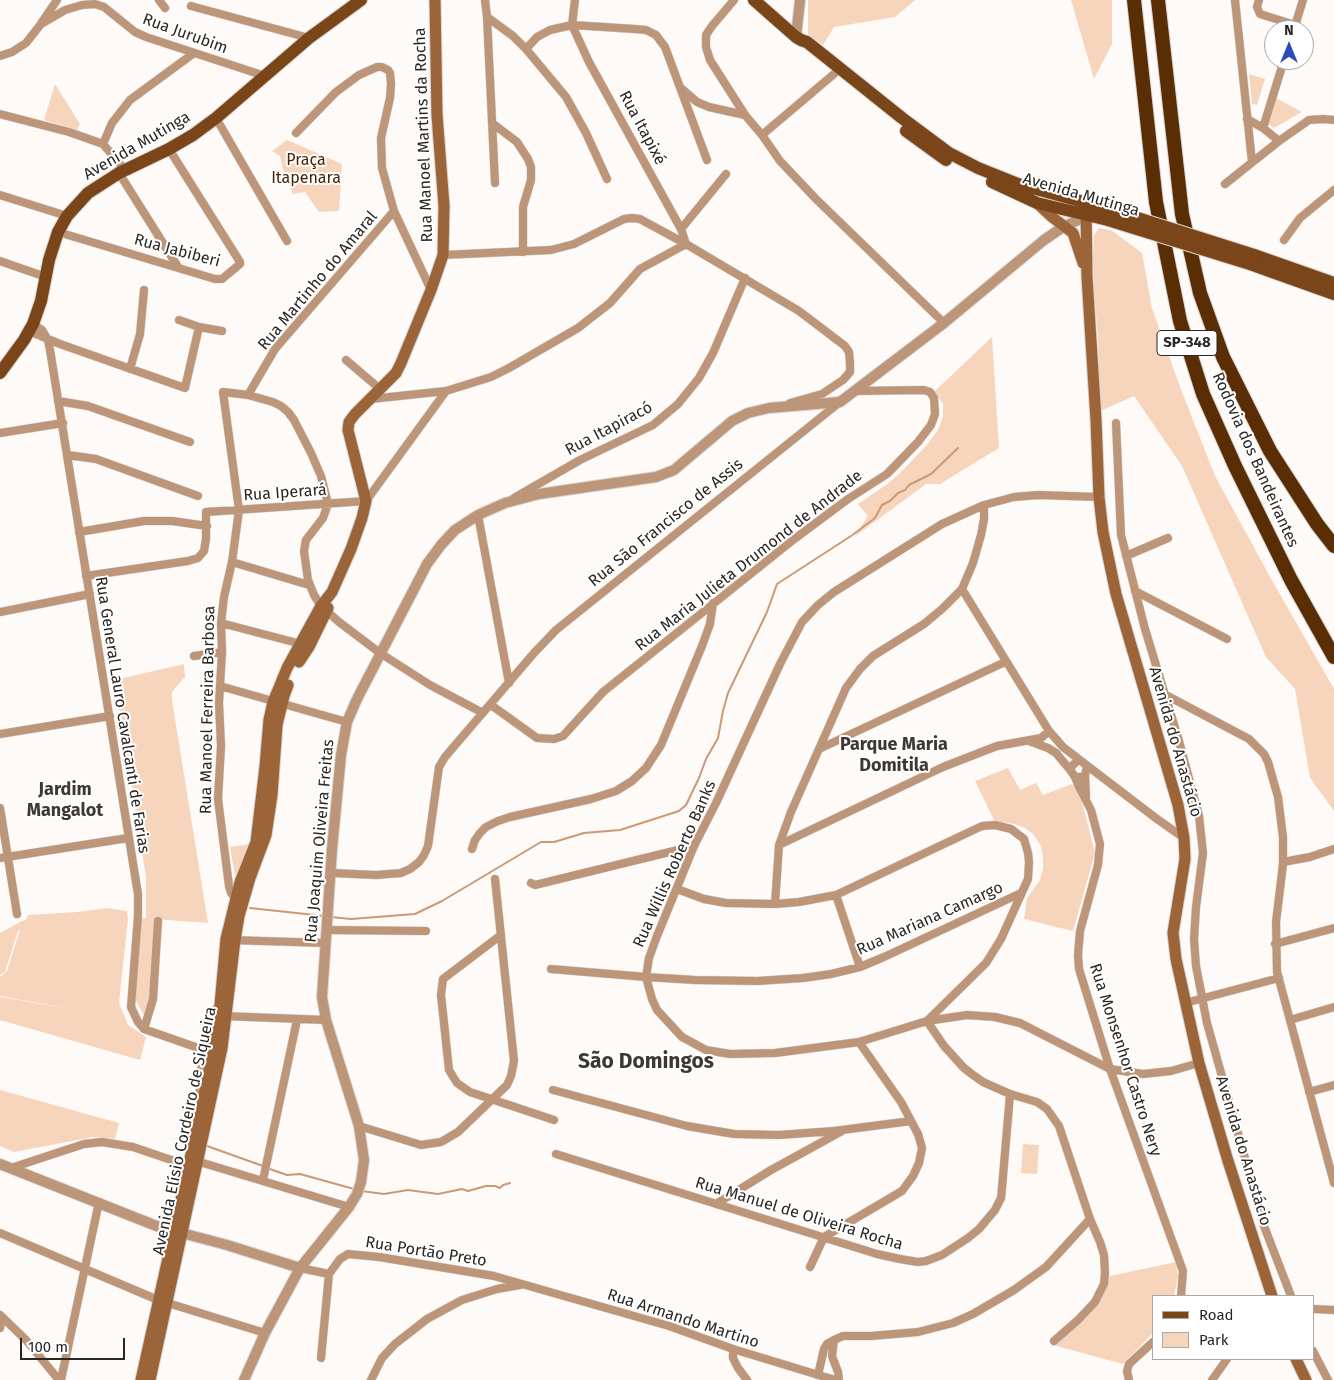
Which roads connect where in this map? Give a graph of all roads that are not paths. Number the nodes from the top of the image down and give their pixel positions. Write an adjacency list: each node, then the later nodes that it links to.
1 (57, 0): 20 (street)
2 (159, 0): 16 (street)
3 (361, 0): 23 (main road, Avenida Mutinga)
4 (436, 0): 64 (main road, Rua Manoel Martins da Rocha)
5 (485, 0): 17 (street)
6 (575, 0): 21 (street)
7 (734, 0): 32 (street)
8 (754, 0): 22 (main road, Avenida Mutinga)
9 (800, 0): 22 (street)
10 (1134, 0): 124 (highway, Rodovia dos Bandeirantes / SP-348)
11 (1158, 0): 107 (highway, Rodovia dos Bandeirantes / SP-348)
12 (1234, 0): 34 (street)
13 (1259, 0): 18 (street)
14 (1303, 0): 19 (street)
15 (191, 6): 23 (street)
16 (165, 8)
17 (487, 17): 24 (street); 36 (street)
18 (1275, 20)
19 (1297, 20)
20 (41, 24): 25 (street, Rua Jurubim); 26 (street, Rua Jurubim)
21 (572, 25): 24 (street); 30 (street); 58 (street, Rua Itapixé)
22 (798, 34): 28 (main road, Avenida Mutinga); 52 (main road, Avenida Mutinga)
23 (309, 38): 29 (main road, Avenida Mutinga)
24 (526, 49): 47 (street)
25 (194, 53): 29 (street, Rua Jurubim); 41 (street)
26 (0, 56)
27 (1281, 70): 37 (street)
28 (834, 74): 39 (street); 53 (main road, Avenida Mutinga)
29 (265, 76): 33 (main road, Avenida Mutinga)
30 (680, 87): 32 (street); 43 (street)
31 (0, 114): 41 (street)
32 (745, 115): 39 (street)
33 (216, 118): 42 (main road, Avenida Mutinga); 61 (street)
34 (1247, 119): 37 (street); 44 (street)
35 (1334, 120): 40 (street)
36 (492, 123): 48 (street); 63 (street)
37 (1262, 128): 40 (street)
38 (296, 133): 55 (street)
39 (762, 135): 75 (street)
40 (1279, 141): 44 (street)
41 (103, 144): 45 (street)
42 (169, 149): 45 (main road, Avenida Mutinga); 66 (street, Rua Jabiberi)
43 (707, 160)
44 (1252, 162): 49 (street)
45 (122, 171): 56 (main road, Avenida Mutinga); 66 (street)
46 (726, 174): 58 (street)
47 (607, 179)
48 (495, 183)
49 (1226, 184)
50 (1334, 190): 60 (street)
51 (0, 196): 56 (street)
52 (1064, 197): 53 (main road); 54 (main road, Avenida Mutinga)
53 (1037, 202): 54 (main road, Avenida Mutinga); 57 (main road, Avenida do Anastácio)
54 (1086, 209): 57 (street, Rua São Francisco de Assis); 68 (main road, Avenida do Anastácio); 70 (main road, Avenida Mutinga, bridge)
55 (394, 211): 72 (street); 86 (street, Rua Martinho do Amaral)
56 (67, 216): 59 (main road, Avenida Mutinga)
57 (1064, 227): 68 (main road, Avenida do Anastácio); 75 (street, Rua São Francisco de Assis)
58 (681, 229): 62 (street, Rua Itapixé)
59 (58, 232): 66 (street, Rua Jabiberi); 67 (main road, Avenida Mutinga)
60 (1284, 240)
61 (287, 241)
62 (686, 244): 63 (street); 69 (street); 84 (street)
63 (524, 252): 64 (street)
64 (443, 255): 72 (main road, Rua Manoel Martins da Rocha)
65 (0, 261): 67 (street)
66 (178, 267)
67 (46, 277): 77 (main road, Avenida Mutinga)
68 (1087, 277): 97 (main road, Avenida do Anastácio)
69 (745, 278): 90 (street); 99 (street, Rua Itapiracó)
70 (1329, 281): 73 (main road, Avenida Mutinga)
71 (144, 290): 81 (street)
72 (431, 290): 83 (main road, Rua Manoel Martins da Rocha)
73 (1334, 294)
74 (179, 320): 76 (street)
75 (944, 323): 85 (street, Rua São Francisco de Assis)
76 (199, 327): 78 (street); 81 (street)
77 (31, 328): 79 (street); 82 (main road, Avenida Mutinga)
78 (222, 331)
79 (48, 340): 81 (street); 88 (street, Rua General Lauro Cavalcanti de Farias)
80 (346, 360): 83 (street)
81 (130, 369)
82 (0, 373)
83 (380, 389): 87 (main road, Rua Manoel Martins da Rocha)
84 (446, 391): 87 (street); 98 (street)
85 (855, 391): 89 (street, Rua São Francisco de Assis); 115 (street, Rua Maria Julieta Drumond de Andrade)
86 (248, 395): 100 (street); 102 (street, Rua Manoel Ferreira Barbosa)
87 (369, 399): 98 (main road, Rua Manoel Martins da Rocha)
88 (58, 401): 92 (street, Rua General Lauro Cavalcanti de Farias); 94 (street)
89 (840, 402): 90 (street, Rua Joaquim Oliveira Freitas); 126 (street, Rua São Francisco de Assis)
90 (768, 408): 99 (street, Rua Joaquim Oliveira Freitas)
91 (1116, 423): 108 (street, Avenida do Anastácio)
92 (62, 424): 93 (street); 95 (street, Rua General Lauro Cavalcanti de Farias)
93 (0, 434)
94 (190, 442)
95 (68, 456): 96 (street); 105 (street, Rua General Lauro Cavalcanti de Farias)
96 (198, 496)
97 (1099, 497): 101 (street, Rua Willis Roberto Banks); 147 (main road, Avenida do Anastácio)
98 (366, 501): 100 (street, Rua Iperará); 116 (main road)
99 (505, 502): 103 (street, Rua Joaquim Oliveira Freitas)
100 (328, 504): 102 (street, Rua Iperará); 111 (street)
101 (984, 505): 112 (street); 149 (street, Rua Willis Roberto Banks)
102 (238, 510): 104 (street, Rua Iperará); 109 (street, Rua Manoel Ferreira Barbosa)
103 (478, 515): 122 (street, Rua Joaquim Oliveira Freitas); 126 (street)
104 (207, 526): 105 (street); 110 (street)
105 (79, 532): 110 (street, Rua General Lauro Cavalcanti de Farias)
106 (1168, 538): 108 (street)
107 (1334, 546)
108 (1126, 556): 113 (street, Avenida do Anastácio)
109 (232, 562): 111 (street); 118 (street, Rua Manoel Ferreira Barbosa)
110 (86, 576): 114 (street, Rua General Lauro Cavalcanti de Farias)
111 (309, 585): 116 (street)
112 (962, 589): 125 (street); 138 (street)
113 (1135, 591): 119 (street); 128 (street, Avenida do Anastácio)
114 (90, 594): 117 (street); 132 (street, Rua General Lauro Cavalcanti de Farias)
115 (713, 603): 130 (street, Rua Maria Julieta Drumond de Andrade); 150 (street)
116 (324, 609): 120 (main road, Avenida Elísio Cordeiro de Siqueira); 122 (street)
117 (0, 612)
118 (221, 623): 120 (street); 121 (street, Rua Manoel Ferreira Barbosa)
119 (1227, 639)
120 (305, 645): 129 (main road, Avenida Elísio Cordeiro de Siqueira)
121 (222, 652): 123 (street); 127 (street, Rua Manoel Ferreira Barbosa)
122 (380, 653): 131 (street); 133 (street, Rua Joaquim Oliveira Freitas)
123 (194, 656)
124 (1334, 657)
125 (1005, 662): 134 (street); 138 (street)
126 (509, 683): 130 (street, Rua São Francisco de Assis)
127 (220, 686): 129 (street); 160 (street, Rua Manoel Ferreira Barbosa)
128 (1164, 694): 153 (street); 175 (street, Avenida do Anastácio)
129 (277, 704): 133 (street); 160 (main road, Avenida Elísio Cordeiro de Siqueira)
130 (491, 705): 131 (street, Rua São Francisco de Assis)
131 (483, 713): 154 (street, Rua São Francisco de Assis)
132 (110, 716): 135 (street); 146 (street, Rua General Lauro Cavalcanti de Farias)
133 (347, 722): 154 (street, Rua Joaquim Oliveira Freitas)
134 (1049, 731): 136 (street); 137 (street)
135 (0, 734)
136 (1054, 739): 139 (street); 140 (street)
137 (1029, 741): 139 (street); 148 (street)
138 (819, 749): 148 (street)
139 (1056, 753): 141 (street, Rua Monsenhor Castro Nery)
140 (1083, 762): 141 (street); 142 (street); 143 (street)
141 (1073, 774): 142 (street); 144 (street, Rua Monsenhor Castro Nery)
142 (1085, 774): 143 (street); 144 (street, Rua Monsenhor Castro Nery)
143 (1104, 778): 147 (street)
144 (1087, 801): 187 (street, Rua Monsenhor Castro Nery)
145 (0, 808): 152 (street)
146 (128, 838): 152 (street); 183 (street, Rua General Lauro Cavalcanti de Farias)
147 (1184, 838): 176 (main road, Avenida do Anastácio)
148 (779, 845): 161 (street)
149 (694, 846): 156 (street); 157 (street, Rua Willis Roberto Banks)
150 (472, 849)
151 (1334, 849): 153 (street)
152 (4, 857): 162 (street)
153 (1283, 862): 170 (street)
154 (332, 873): 164 (street, Rua Joaquim Oliveira Freitas)
155 (495, 879): 167 (street)
156 (531, 883)
157 (677, 889): 161 (street); 173 (street, Rua Willis Roberto Banks)
158 (1021, 893): 159 (street); 171 (street, Rua Mariana Camargo); 182 (street)
159 (836, 895): 161 (street); 171 (street)
160 (239, 901): 168 (main road, Avenida Elísio Cordeiro de Siqueira)
161 (774, 904)
162 (17, 914)
163 (158, 921): 183 (street)
164 (327, 926): 166 (street); 169 (street, Rua Joaquim Oliveira Freitas)
165 (1334, 928): 170 (street)
166 (426, 931)
167 (501, 935): 193 (street); 193 (street)
168 (230, 940): 169 (street); 178 (main road, Avenida Elísio Cordeiro de Siqueira)
169 (326, 943): 180 (street, Rua Joaquim Oliveira Freitas)
170 (1275, 944): 174 (street)
171 (860, 966): 173 (street, Rua Mariana Camargo)
172 (551, 969): 173 (street, Rua Mariana Camargo)
173 (646, 977): 184 (street, Rua Willis Roberto Banks)
174 (1279, 978): 175 (street); 181 (street)
175 (1202, 999): 176 (street); 223 (street, Avenida do Anastácio)
176 (1185, 1004): 186 (main road, Avenida do Anastácio)
177 (1334, 1007): 181 (street)
178 (222, 1013): 179 (street); 185 (street); 191 (main road, Avenida Elísio Cordeiro de Siqueira); 201 (main road, Avenida Elísio Cordeiro de Siqueira)
179 (297, 1020): 180 (street); 205 (street)
180 (326, 1020): 196 (street, Rua Joaquim Oliveira Freitas)
181 (1290, 1020): 190 (street)
182 (927, 1021): 184 (street, Rua Willis Roberto Banks); 187 (street, Rua Willis Roberto Banks); 192 (street)
183 (144, 1029): 185 (street)
184 (859, 1042): 195 (street)
185 (204, 1050): 191 (street)
186 (1199, 1063): 187 (street, Rua Willis Roberto Banks); 222 (main road, Avenida do Anastácio)
187 (1110, 1069): 221 (street, Rua Monsenhor Castro Nery)
188 (1334, 1085): 190 (street)
189 (554, 1090): 197 (street)
190 (1309, 1092): 202 (street)
191 (204, 1094): 201 (main road, Avenida Elísio Cordeiro de Siqueira)
192 (1010, 1094): 210 (street); 213 (street, Rua Manuel de Oliveira Rocha)
193 (492, 1100): 194 (street); 196 (street)
194 (554, 1120)
195 (911, 1121): 197 (street); 213 (street)
196 (359, 1126): 208 (street, Rua Joaquim Oliveira Freitas)
197 (845, 1129): 209 (street)
198 (556, 1154): 209 (street, Rua Manuel de Oliveira Rocha)
199 (28, 1162): 201 (street); 203 (street); 204 (street)
200 (0, 1164): 203 (street)
201 (193, 1164): 205 (street); 212 (main road, Avenida Elísio Cordeiro de Siqueira)
202 (1332, 1166): 206 (street)
203 (11, 1168): 204 (street)
204 (23, 1172): 207 (street)
205 (264, 1177): 208 (street)
206 (1334, 1183)
207 (99, 1202): 212 (street); 216 (street)
208 (351, 1204): 214 (street, Rua Joaquim Oliveira Freitas)
209 (716, 1204): 213 (street, Rua Manuel de Oliveira Rocha)
210 (1090, 1220): 230 (street); 231 (street)
211 (0, 1233): 216 (street)
212 (177, 1233): 214 (street); 224 (main road, Avenida Elísio Cordeiro de Siqueira)
213 (824, 1237): 215 (street)
214 (300, 1268): 217 (street); 229 (street, Rua Joaquim Oliveira Freitas)
215 (810, 1268)
216 (85, 1269): 224 (street); 239 (street)
217 (329, 1274): 218 (street, Rua Portão Preto); 235 (street)
218 (494, 1276): 219 (street, Rua Portão Preto); 220 (street)
219 (522, 1285): 220 (street); 233 (street, Rua Armando Martino)
220 (497, 1289): 243 (street)
221 (1181, 1295)
222 (1272, 1295)
223 (1291, 1295)
224 (162, 1301): 229 (street); 240 (main road, Avenida Elísio Cordeiro de Siqueira); 241 (main road, Avenida Elísio Cordeiro de Siqueira)
225 (1314, 1309): 226 (street)
226 (1334, 1310)
227 (1, 1316): 228 (street); 239 (street)
228 (0, 1328)
229 (264, 1333): 242 (street, Rua Joaquim Oliveira Freitas)
230 (834, 1340): 238 (street); 245 (street)
231 (1054, 1341)
232 (1152, 1343): 246 (street)
233 (733, 1349): 238 (street, Rua Armando Martino); 244 (street)
234 (1314, 1353): 249 (street)
235 (321, 1358)
236 (1226, 1360): 247 (street)
237 (1296, 1360): 248 (main road)
238 (818, 1374): 245 (street, Rua Armando Martino)
239 (60, 1380)
240 (141, 1380)
241 (150, 1380)
242 (244, 1380)
243 (372, 1380)
244 (747, 1380)
245 (837, 1380)
246 (1129, 1380)
247 (1212, 1380)
248 (1306, 1380)
249 (1328, 1380)

